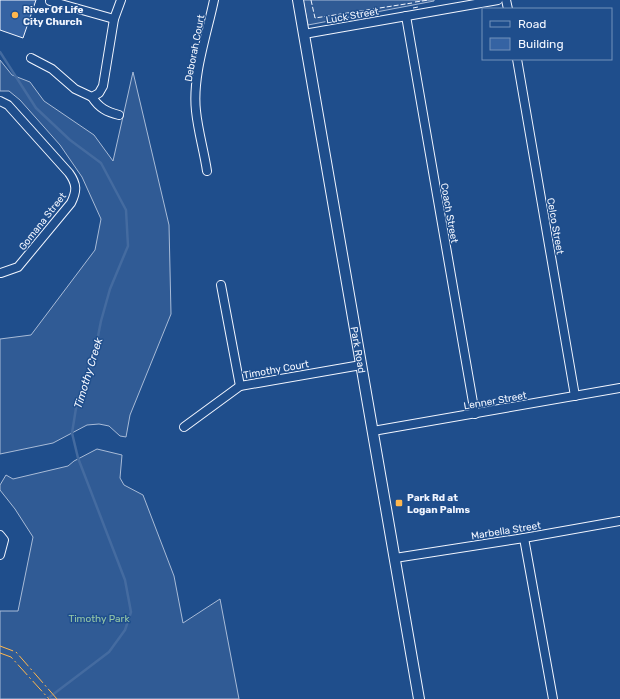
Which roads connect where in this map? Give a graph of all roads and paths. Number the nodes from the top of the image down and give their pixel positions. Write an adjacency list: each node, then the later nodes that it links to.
1 (121, 0): 7 (street)
2 (214, 0): 14 (street, Deborah Court)
3 (298, 0): 8 (street, Park Road)
4 (498, 0): 6 (street, Luck Street)
5 (50, 1): 7 (street)
6 (406, 16): 8 (street, Luck Street); 21 (street, Coach Street)
7 (114, 19): 11 (street)
8 (304, 34): 17 (street, Park Road)
9 (31, 58): 11 (street)
10 (516, 60): 20 (street, Celco Street)
11 (92, 97): 13 (street)
12 (0, 101): 15 (street, Gomana Street)
13 (119, 116)
14 (207, 171)
15 (2, 273)
16 (221, 285): 18 (street)
17 (361, 365): 18 (street, Timothy Court); 23 (street, Park Road)
18 (240, 386): 22 (street, Timothy Court)
19 (620, 388): 20 (street, Lenner Street)
20 (575, 396): 21 (street, Lenner Street)
21 (474, 414): 23 (street, Lenner Street)
22 (184, 427)
23 (373, 431): 28 (street, Park Road)
24 (620, 521): 26 (street, Marbella Street)
25 (0, 535): 27 (street)
26 (524, 538): 28 (street, Marbella Street); 30 (street)
27 (0, 555)
28 (395, 558): 29 (street, Park Road)
29 (419, 699)
30 (553, 699)

